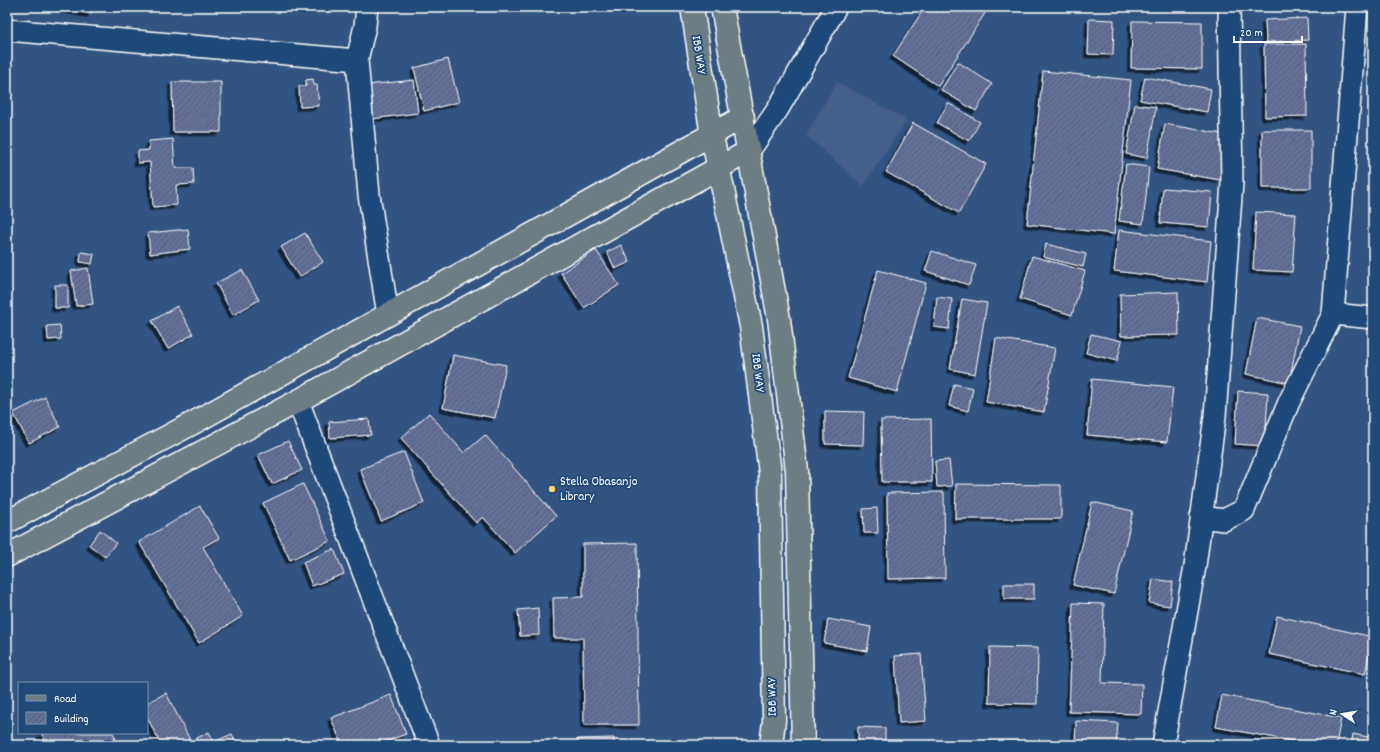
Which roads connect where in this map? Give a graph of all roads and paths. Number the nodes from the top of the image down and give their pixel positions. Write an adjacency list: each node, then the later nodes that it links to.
1 (367, 7): 8 (street)
2 (692, 7): 11 (main road, IBB WAY)
3 (722, 7): 10 (main road)
4 (836, 7): 9 (street)
5 (1229, 7): 18 (street)
6 (1356, 7): 14 (street)
7 (7, 30): 8 (street)
8 (357, 60): 15 (street)
9 (778, 109): 10 (street); 12 (street)
10 (743, 117): 11 (main road); 12 (main road)
11 (712, 136): 13 (main road, IBB WAY); 15 (main road)
12 (749, 151): 13 (main road); 23 (main road)
13 (719, 166): 17 (main road); 22 (main road, IBB WAY)
14 (1333, 314): 16 (street); 18 (street)
15 (388, 315): 19 (main road)
16 (1373, 318)
17 (298, 401): 20 (main road); 21 (street)
18 (1201, 517): 24 (street)
19 (7, 522)
20 (7, 556)
21 (429, 745)
22 (771, 745)
23 (803, 745)
24 (1163, 745)

